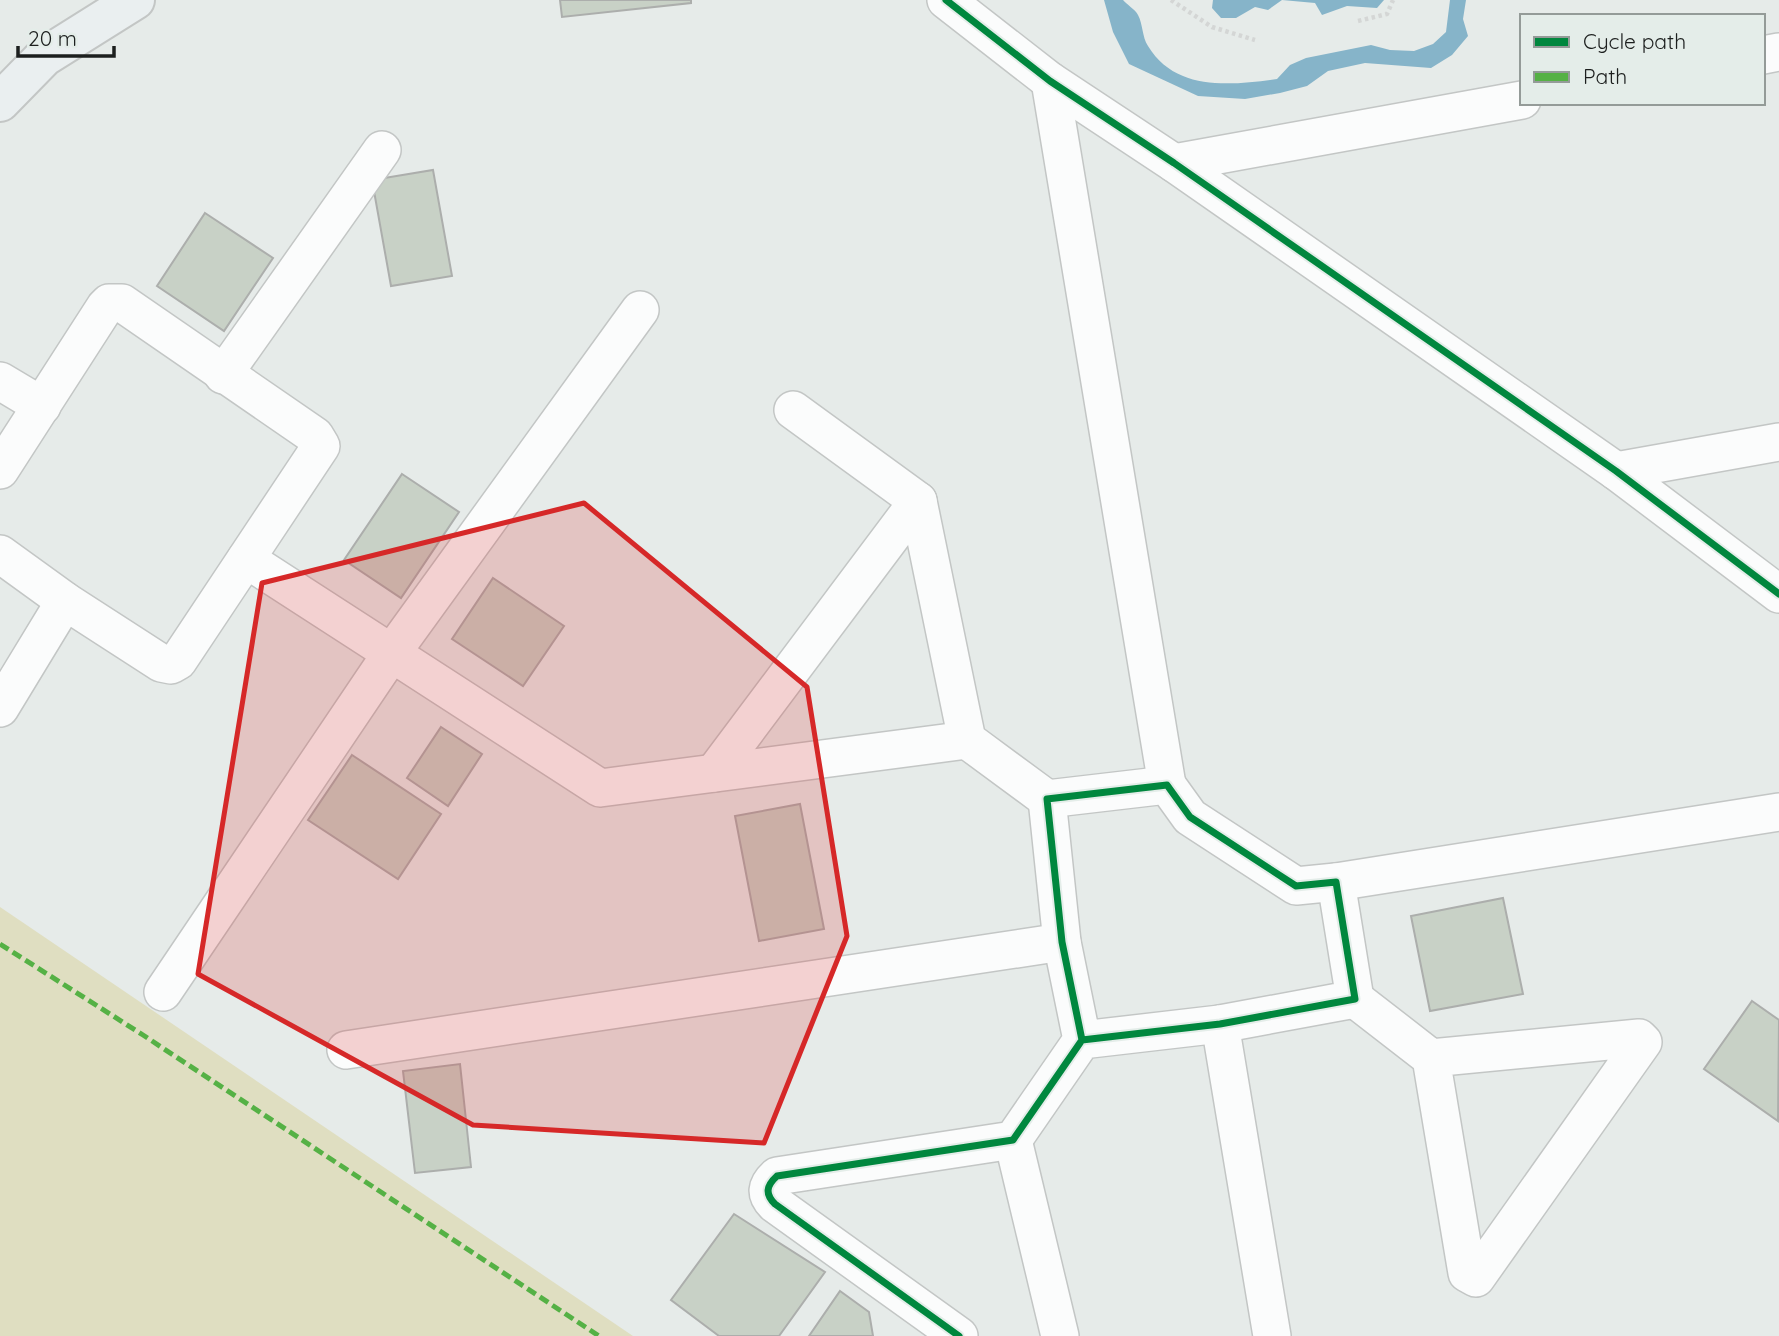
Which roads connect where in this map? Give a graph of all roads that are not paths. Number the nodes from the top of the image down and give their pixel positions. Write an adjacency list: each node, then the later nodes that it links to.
1 (135, 0): 5 (street)
2 (946, 0): 3 (street)
3 (1050, 81): 7 (street); 25 (street)
4 (1520, 100): 7 (street)
5 (0, 102)
6 (382, 150): 9 (street)
7 (1174, 163): 15 (street)
8 (640, 310): 21 (street)
9 (223, 375): 11 (street); 18 (street)
10 (0, 381): 11 (street)
11 (42, 406): 14 (street)
12 (793, 410): 16 (street)
13 (1779, 442): 15 (street)
14 (0, 470)
15 (1616, 471): 19 (street)
16 (918, 501): 23 (street); 24 (street)
17 (0, 554): 20 (street)
18 (246, 559): 20 (street); 21 (street)
19 (1779, 594)
20 (65, 601): 22 (street)
21 (391, 654): 24 (street); 30 (street)
22 (0, 708)
23 (967, 740): 24 (street); 26 (street)
24 (714, 773)
25 (1167, 785): 26 (street); 28 (street)
26 (1047, 799): 29 (street)
27 (1779, 812): 28 (street)
28 (1336, 882): 31 (street)
29 (1062, 942): 33 (street); 34 (street)
30 (163, 992)
31 (1355, 999): 32 (street); 35 (street)
32 (1220, 1024): 33 (street); 39 (street)
33 (1082, 1040): 36 (street)
34 (346, 1050)
35 (1431, 1058): 35 (street)
36 (1013, 1140): 37 (street); 38 (street)
37 (959, 1336)
38 (1060, 1336)
39 (1272, 1336)

